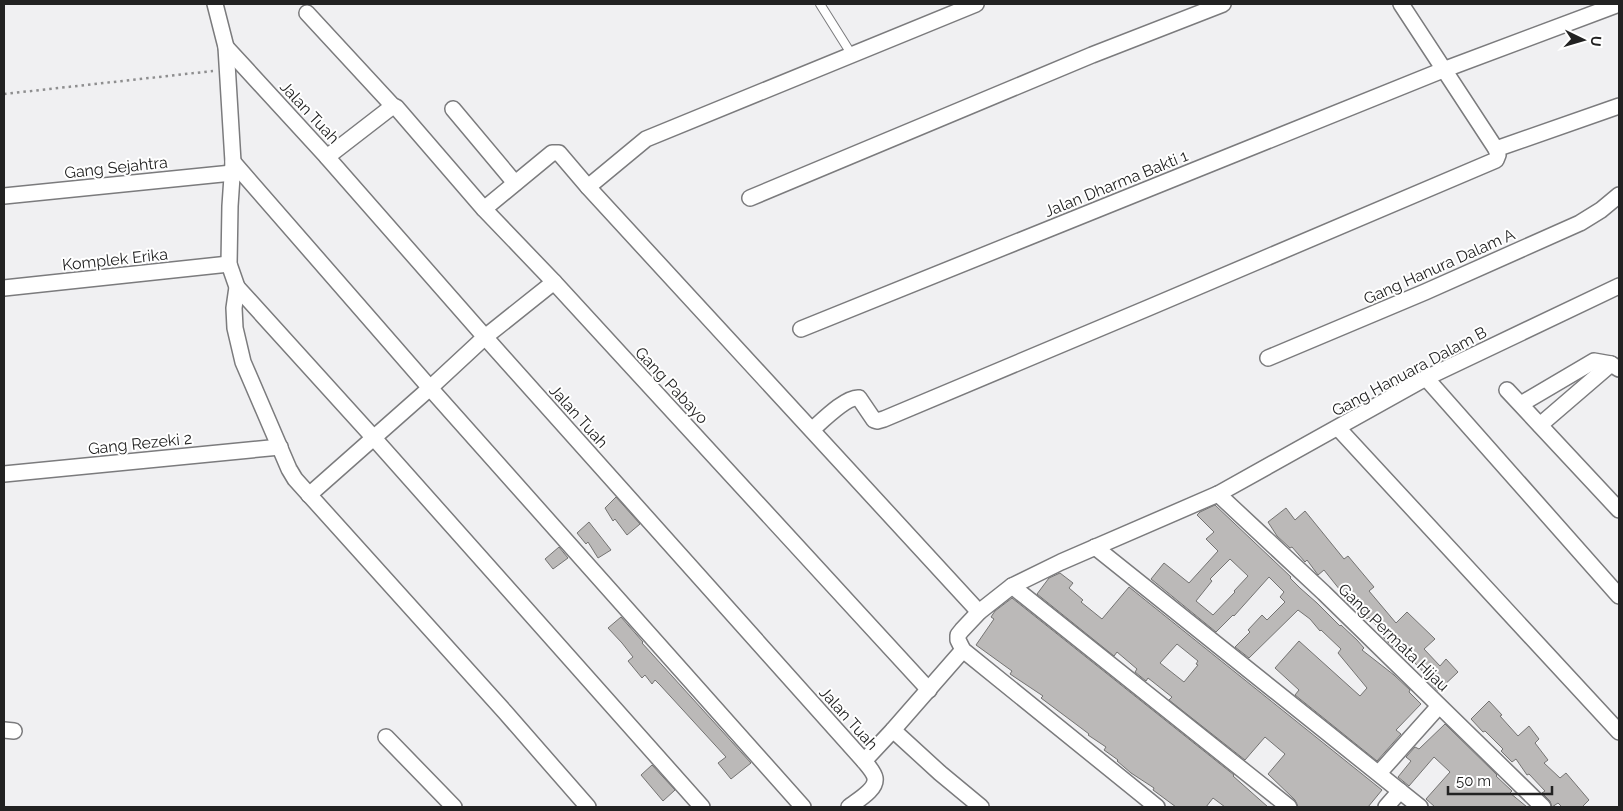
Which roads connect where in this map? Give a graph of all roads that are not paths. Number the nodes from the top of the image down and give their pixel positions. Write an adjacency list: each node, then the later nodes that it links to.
1 (215, 4): 9 (street)
2 (831, 4): 7 (lane)
3 (976, 4): 10 (street)
4 (1223, 4): 22 (street)
5 (1400, 4): 11 (street)
6 (1619, 4): 11 (street, Jalan Dharma Bakti 1)
7 (821, 6): 10 (lane)
8 (307, 13): 13 (street, Gang Pabayo)
9 (226, 47): 16 (street, Jalan Tuah); 17 (street)
10 (852, 55): 19 (street)
11 (1444, 70): 15 (street); 29 (street, Jalan Dharma Bakti 1)
12 (1619, 106): 15 (street)
13 (391, 107): 16 (street); 23 (street, Gang Pabayo)
14 (453, 109): 18 (street)
15 (1496, 149): 39 (street)
16 (327, 157): 30 (street, Jalan Tuah)
17 (233, 167): 20 (street, Gang Sejahtra); 24 (street); 34 (street)
18 (515, 183): 19 (street); 23 (street)
19 (588, 187): 39 (street)
20 (4, 196)
21 (1619, 196): 31 (street, Gang Hanura Dalam A)
22 (750, 198)
23 (484, 209): 25 (street, Gang Pabayo)
24 (229, 264): 27 (street); 28 (street, Komplek Erika)
25 (554, 282): 30 (street); 51 (street, Gang Pabayo)
26 (1619, 286): 33 (street, Gang Hanuara Dalam B)
27 (237, 287): 40 (street); 41 (street)
28 (4, 288)
29 (801, 329)
30 (485, 338): 34 (street); 56 (street, Jalan Tuah)
31 (1268, 358)
32 (1615, 366): 36 (street); 37 (street)
33 (1426, 378): 38 (street, Gang Hanuara Dalam B); 48 (street)
34 (430, 388): 40 (street); 62 (street)
35 (1506, 390): 36 (street)
36 (1521, 404): 37 (street)
37 (1540, 425): 45 (street)
38 (1338, 428): 43 (street, Gang Hanuara Dalam B); 54 (street)
39 (813, 429): 49 (street)
40 (374, 437): 44 (street); 61 (street)
41 (280, 447): 42 (street, Gang Rezeki 2); 44 (street)
42 (4, 474)
43 (1218, 494): 46 (street, Gang Hanuara Dalam B); 52 (street, Gang Permata Hijau)
44 (310, 495): 60 (street)
45 (1619, 510)
46 (1095, 547): 47 (street, Gang Hanuara Dalam B); 57 (street)
47 (1012, 586): 49 (street, Gang Hanuara Dalam B); 66 (street)
48 (1619, 596)
49 (979, 612): 50 (street, Gang Hanuara Dalam B)
50 (960, 645): 51 (street, Gang Hanuara Dalam B); 65 (street)
51 (929, 690): 53 (street, Gang Hanuara Dalam B)
52 (1439, 706): 57 (street); 69 (street, Gang Permata Hijau)
53 (893, 730): 56 (street, Gang Hanuara Dalam B); 64 (street)
54 (1619, 732)
55 (386, 737): 59 (street)
56 (864, 761): 63 (street, Jalan Tuah)
57 (1379, 774): 58 (street)
58 (1400, 791): 67 (street); 68 (street)
59 (454, 807)
60 (588, 807)
61 (702, 807)
62 (803, 807)
63 (848, 807)
64 (981, 807)
65 (1157, 807)
66 (1290, 807)
67 (1386, 807)
68 (1420, 807)
69 (1543, 807)

